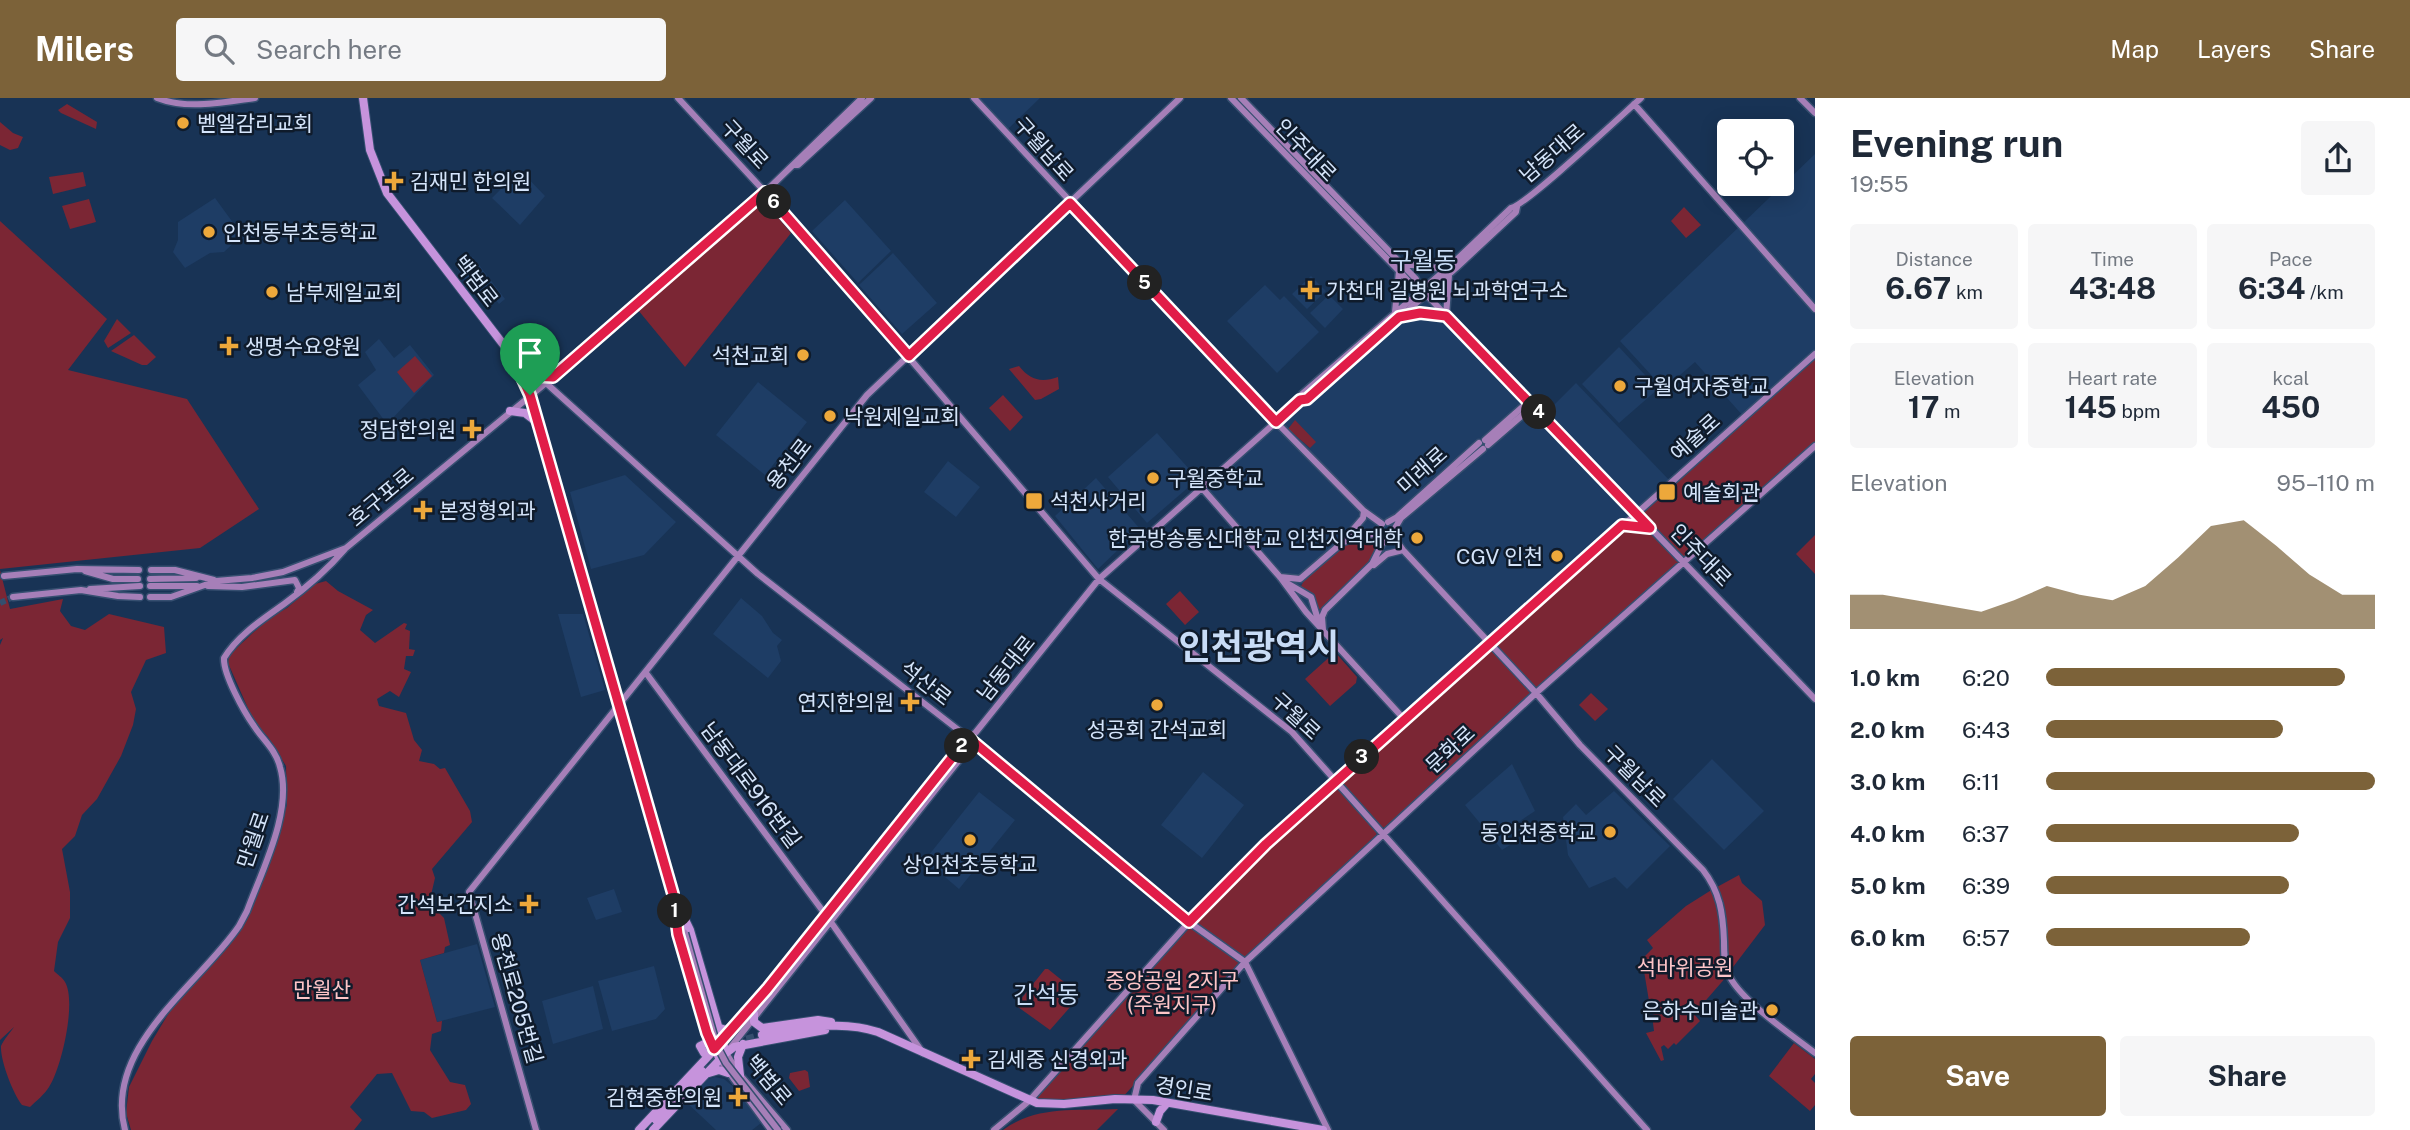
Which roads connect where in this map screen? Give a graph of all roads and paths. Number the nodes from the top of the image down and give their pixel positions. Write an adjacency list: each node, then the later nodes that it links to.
1 (157, 98): 2 (main road)
2 (255, 98)
3 (363, 98): 26 (main road, 백범로)
4 (678, 98): 16 (main road, 구월로)
5 (862, 98): 15 (main road, 호구포로)
6 (871, 98): 15 (main road, 호구포로)
7 (974, 98): 17 (main road, 구월남로)
8 (1180, 98): 17 (main road, 용천로)
9 (1231, 98): 18 (main road, 인주대로)
10 (1241, 98): 18 (main road, 인주대로)
11 (1641, 98): 13 (main road, 남동대로)
12 (1800, 98): 14 (main road)
13 (1634, 104): 19 (main road, 남동대로); 21 (main road)
14 (1815, 113)
15 (795, 165): 16 (main road, 호구포로)
16 (765, 192): 25 (main road, 구월로); 27 (main road, 호구포로)
17 (1070, 203): 25 (main road, 용천로); 31 (main road, 구월남로)
18 (1400, 268): 19 (main road); 20 (main road, 인주대로); 22 (main road)
19 (1448, 272): 20 (main road, 남동대로); 23 (main road)
20 (1424, 292): 22 (main road, 남동대로); 23 (main road, 인주대로)
21 (1815, 309)
22 (1397, 315): 23 (main road); 31 (main road, 남동대로)
23 (1446, 316): 29 (main road, 인주대로)
24 (1815, 354): 37 (main road, 예술로)
25 (909, 356): 48 (main road, 용천로); 58 (main road, 구월로)
26 (519, 371): 27 (main road); 28 (main road, 백범로)
27 (549, 380): 28 (main road, 호구포로); 48 (main road, 석산로)
28 (530, 395): 30 (main road, 호구포로); 32 (main road, 백범로)
29 (1531, 404): 33 (main road, 미래로); 37 (main road, 인주대로)
30 (510, 411): 32 (main road); 45 (main road, 호구포로)
31 (1276, 422): 35 (main road, 남동대로); 36 (main road, 구월남로)
32 (538, 423): 76 (main road, 백범로)
33 (1484, 444): 39 (main road, 미래로); 41 (main road, 미래로)
34 (1815, 446): 49 (main road, 문화로)
35 (1202, 488): 56 (main road); 58 (main road, 남동대로)
36 (1364, 511): 39 (main road, 구월남로); 44 (main road)
37 (1636, 513): 38 (main road, 예술로); 40 (main road, 인주대로)
38 (1622, 525): 40 (main road); 72 (main road, 예술로)
39 (1383, 526): 41 (main road, 구월남로); 42 (main road, 미래로); 43 (main road)
40 (1650, 528): 49 (main road, 인주대로)
41 (1394, 532): 43 (main road); 46 (main road, 구월남로)
42 (1365, 535): 44 (main road, 미래로); 47 (main road)
43 (1385, 538): 47 (main road)
44 (1343, 542): 54 (main road, 미래로)
45 (346, 548): 59 (main road, 호구포로); 63 (main road, 만월로)
46 (1403, 550): 53 (main road); 72 (main road, 구월남로)
47 (1378, 552): 53 (main road)
48 (739, 556): 73 (main road, 용천로); 78 (main road, 석산로)
49 (1684, 564): 74 (main road, 문화로); 75 (main road, 인주대로)
50 (77, 569): 51 (main road); 55 (main road); 61 (main road)
51 (139, 570)
52 (151, 570): 57 (main road, 호구포로)
53 (1367, 570): 68 (main road)
54 (1307, 575): 56 (main road); 62 (main road, 미래로)
55 (4, 576)
56 (1280, 577): 62 (main road); 67 (main road)
57 (205, 578): 59 (main road, 호구포로); 60 (main road, 호구포로)
58 (1099, 579): 78 (main road, 남동대로); 79 (main road, 구월로)
59 (216, 581): 60 (main road, 호구포로)
60 (202, 586): 63 (main road); 66 (main road, 호구포로)
61 (81, 590): 64 (main road); 65 (main road)
62 (1299, 590): 67 (main road, 미래로); 69 (main road)
63 (297, 594): 105 (main road, 만월로)
64 (12, 597)
65 (140, 597)
66 (150, 597)
67 (1296, 600): 70 (main road)
68 (1328, 606): 69 (main road); 71 (main road)
69 (1314, 611): 70 (main road); 71 (main road)
70 (1306, 612): 71 (main road)
71 (1323, 629): 77 (main road)
72 (1490, 643): 74 (main road, 구월남로); 77 (main road, 예술로)
73 (646, 673): 76 (main road, 용천로); 83 (main road, 남동대로916번길)
74 (1536, 694): 80 (main road, 문화로); 96 (main road, 구월남로)
75 (1815, 699)
76 (620, 704): 81 (main road, 용천로); 82 (main road, 백범로)
77 (1404, 719): 79 (main road, 예술로)
78 (970, 739): 83 (main road, 남동대로); 84 (main road, 석산로)
79 (1335, 780): 80 (main road, 구월로); 84 (main road, 예술로)
80 (1384, 834): 85 (main road, 문화로); 116 (main road, 구월로)
81 (469, 891): 106 (main road, 용천로205번길)
82 (673, 894): 87 (main road, 백범로); 89 (main road, 백범로); 111 (main road, 백범로, bridge)
83 (828, 918): 86 (main road); 88 (main road, 남동대로); 95 (main road, 남동대로916번길)
84 (1189, 922): 85 (main road, 석산로); 102 (main road, 예술로)
85 (1245, 962): 101 (main road, 문화로); 115 (main road, 석산로)
86 (754, 1014): 90 (main road); 94 (main road)
87 (717, 1027): 88 (main road); 91 (main road, 백범로)
88 (735, 1027): 91 (main road, 남동대로)
89 (707, 1033): 93 (main road, 백범로); 98 (main road)
90 (763, 1035): 92 (main road, 경인로); 95 (main road, 경인로)
91 (721, 1042): 93 (main road, 남동대로); 94 (main road, 백범로)
92 (743, 1044): 94 (main road, 경인로); 100 (main road)
93 (714, 1049): 97 (main road, 백범로); 98 (main road, 남동대로)
94 (726, 1053): 97 (main road); 100 (main road, 백범로)
95 (924, 1053): 102 (main road, 경인로)
96 (1815, 1053)
97 (720, 1060): 98 (main road); 99 (main road, 백범로)
98 (704, 1066): 99 (main road); 107 (main road); 108 (main road); 109 (main road)
99 (728, 1073): 110 (main road, 백범로)
100 (740, 1074): 112 (main road, 백범로)
101 (1134, 1100): 102 (main road, 경인로); 103 (main road, 경인로); 104 (main road)
102 (1029, 1101): 113 (main road, 예술로)
103 (1167, 1102): 104 (main road); 115 (main road, 경인로)
104 (1156, 1122): 114 (main road)
105 (125, 1130)
106 (536, 1130)
107 (639, 1130)
108 (646, 1130)
109 (653, 1130)
110 (771, 1130)
111 (778, 1130)
112 (787, 1130)
113 (994, 1130)
114 (1164, 1130)
115 (1326, 1130)
116 (1647, 1130)

